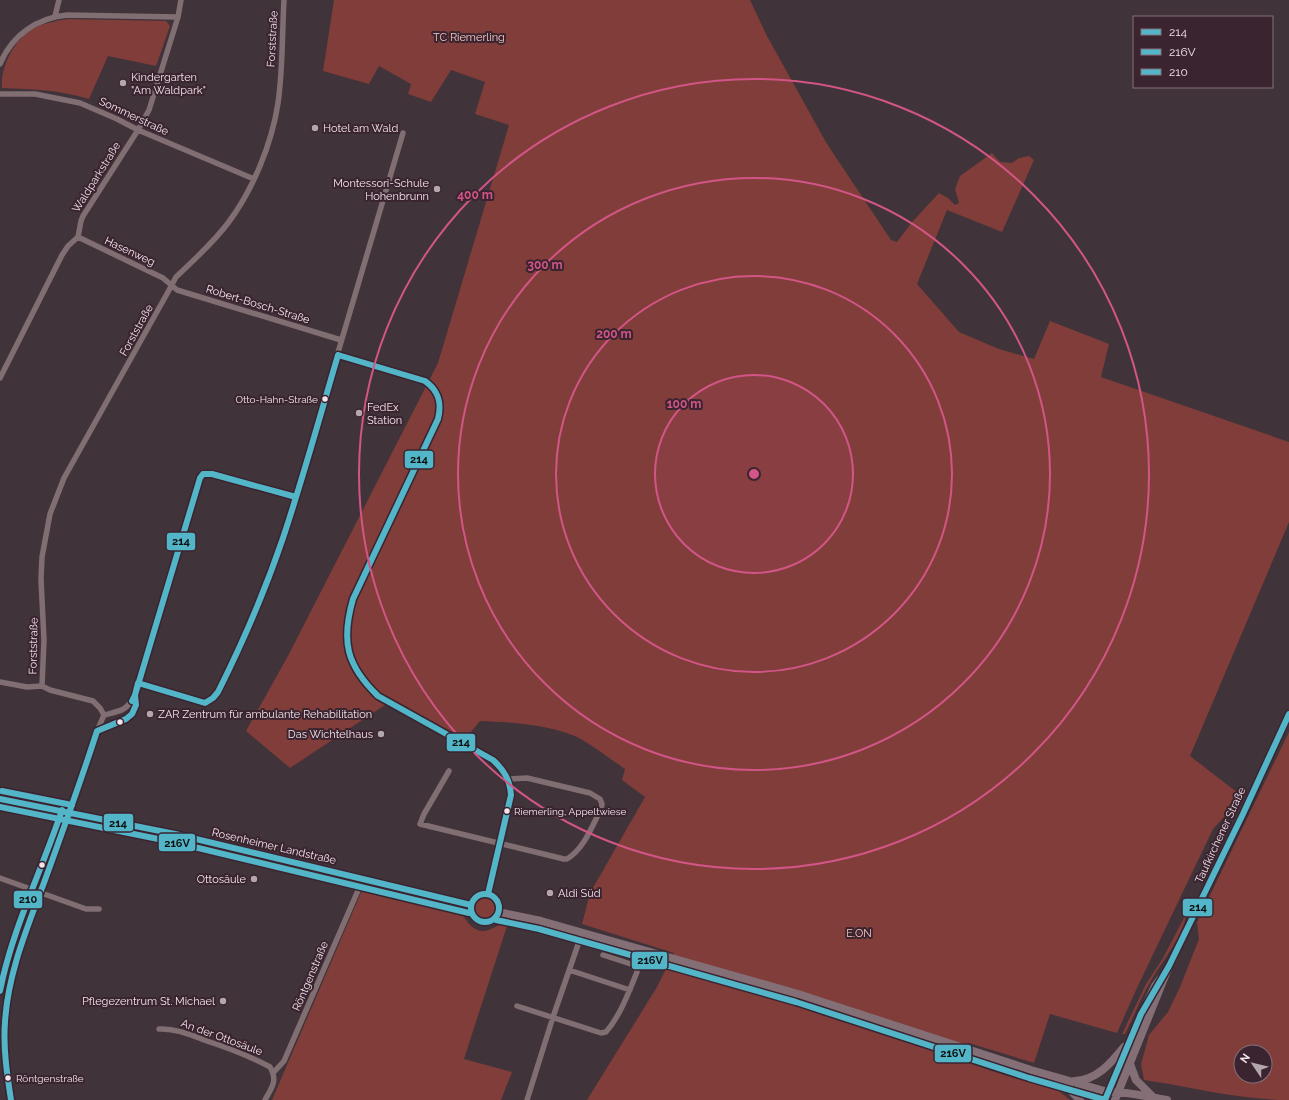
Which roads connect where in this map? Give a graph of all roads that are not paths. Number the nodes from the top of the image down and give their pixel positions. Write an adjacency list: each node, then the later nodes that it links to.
1 (59, 0): 4 (street)
2 (181, 0): 5 (street, Waldparkstraße)
3 (284, 0): 10 (street, Forststraße)
4 (55, 16): 5 (street); 6 (street)
5 (178, 17): 8 (street, Waldparkstraße)
6 (0, 64)
7 (0, 94): 8 (street, Sommerstraße)
8 (138, 130): 10 (street, Sommerstraße); 11 (street, Waldparkstraße)
9 (403, 133): 13 (street)
10 (254, 179): 12 (street, Forststraße)
11 (78, 238): 12 (street, Hasenweg); 15 (street)
12 (171, 284): 13 (street, Robert-Bosch-Straße); 20 (street, Forststraße)
13 (341, 340): 14 (street)
14 (338, 355): 17 (street); 26 (street)
15 (3, 363): 16 (street)
16 (0, 378)
17 (296, 497): 19 (street); 19 (street)
18 (0, 682): 20 (street)
19 (138, 683): 21 (street)
20 (42, 686): 23 (street)
21 (135, 695): 23 (street); 24 (street)
22 (1289, 714): 39 (main road, Taufkirchener Straße)
23 (104, 715): 24 (street)
24 (97, 731): 28 (street)
25 (449, 771): 29 (street)
26 (510, 779): 29 (street); 29 (street)
27 (0, 799): 28 (main road, Rosenheimer Landstraße)
28 (70, 813): 31 (main road, Rosenheimer Landstraße); 32 (street)
29 (501, 844): 33 (street)
30 (0, 878): 32 (street)
31 (363, 879): 34 (main road, Rosenheimer Landstraße); 47 (street, Röntgenstraße)
32 (40, 893): 35 (street); 53 (street)
33 (488, 894): 34 (main road); 36 (main road)
34 (471, 905): 36 (main road)
35 (99, 909)
36 (498, 912): 37 (main road)
37 (582, 933): 40 (street); 48 (main road)
38 (603, 955): 41 (street)
39 (1169, 966): 45 (main road, Taufkirchener Straße); 46 (main road, Taufkirchener Straße)
40 (569, 970): 41 (street); 43 (street)
41 (630, 990): 43 (street)
42 (517, 1006): 43 (street)
43 (553, 1017): 55 (street)
44 (159, 1029): 47 (street, An der Ottosäule)
45 (1130, 1040): 49 (main road); 50 (main road, Taufkirchener Straße)
46 (1130, 1064): 51 (main road, Taufkirchener Straße); 52 (main road)
47 (273, 1072): 54 (street)
48 (1058, 1078): 49 (main road); 56 (main road)
49 (1069, 1081): 50 (main road)
50 (1107, 1096): 51 (main road)
51 (1118, 1098): 52 (main road)
52 (1154, 1098): 57 (main road)
53 (11, 1100)
54 (265, 1100)
55 (527, 1100)
56 (1080, 1100)
57 (1166, 1100)

